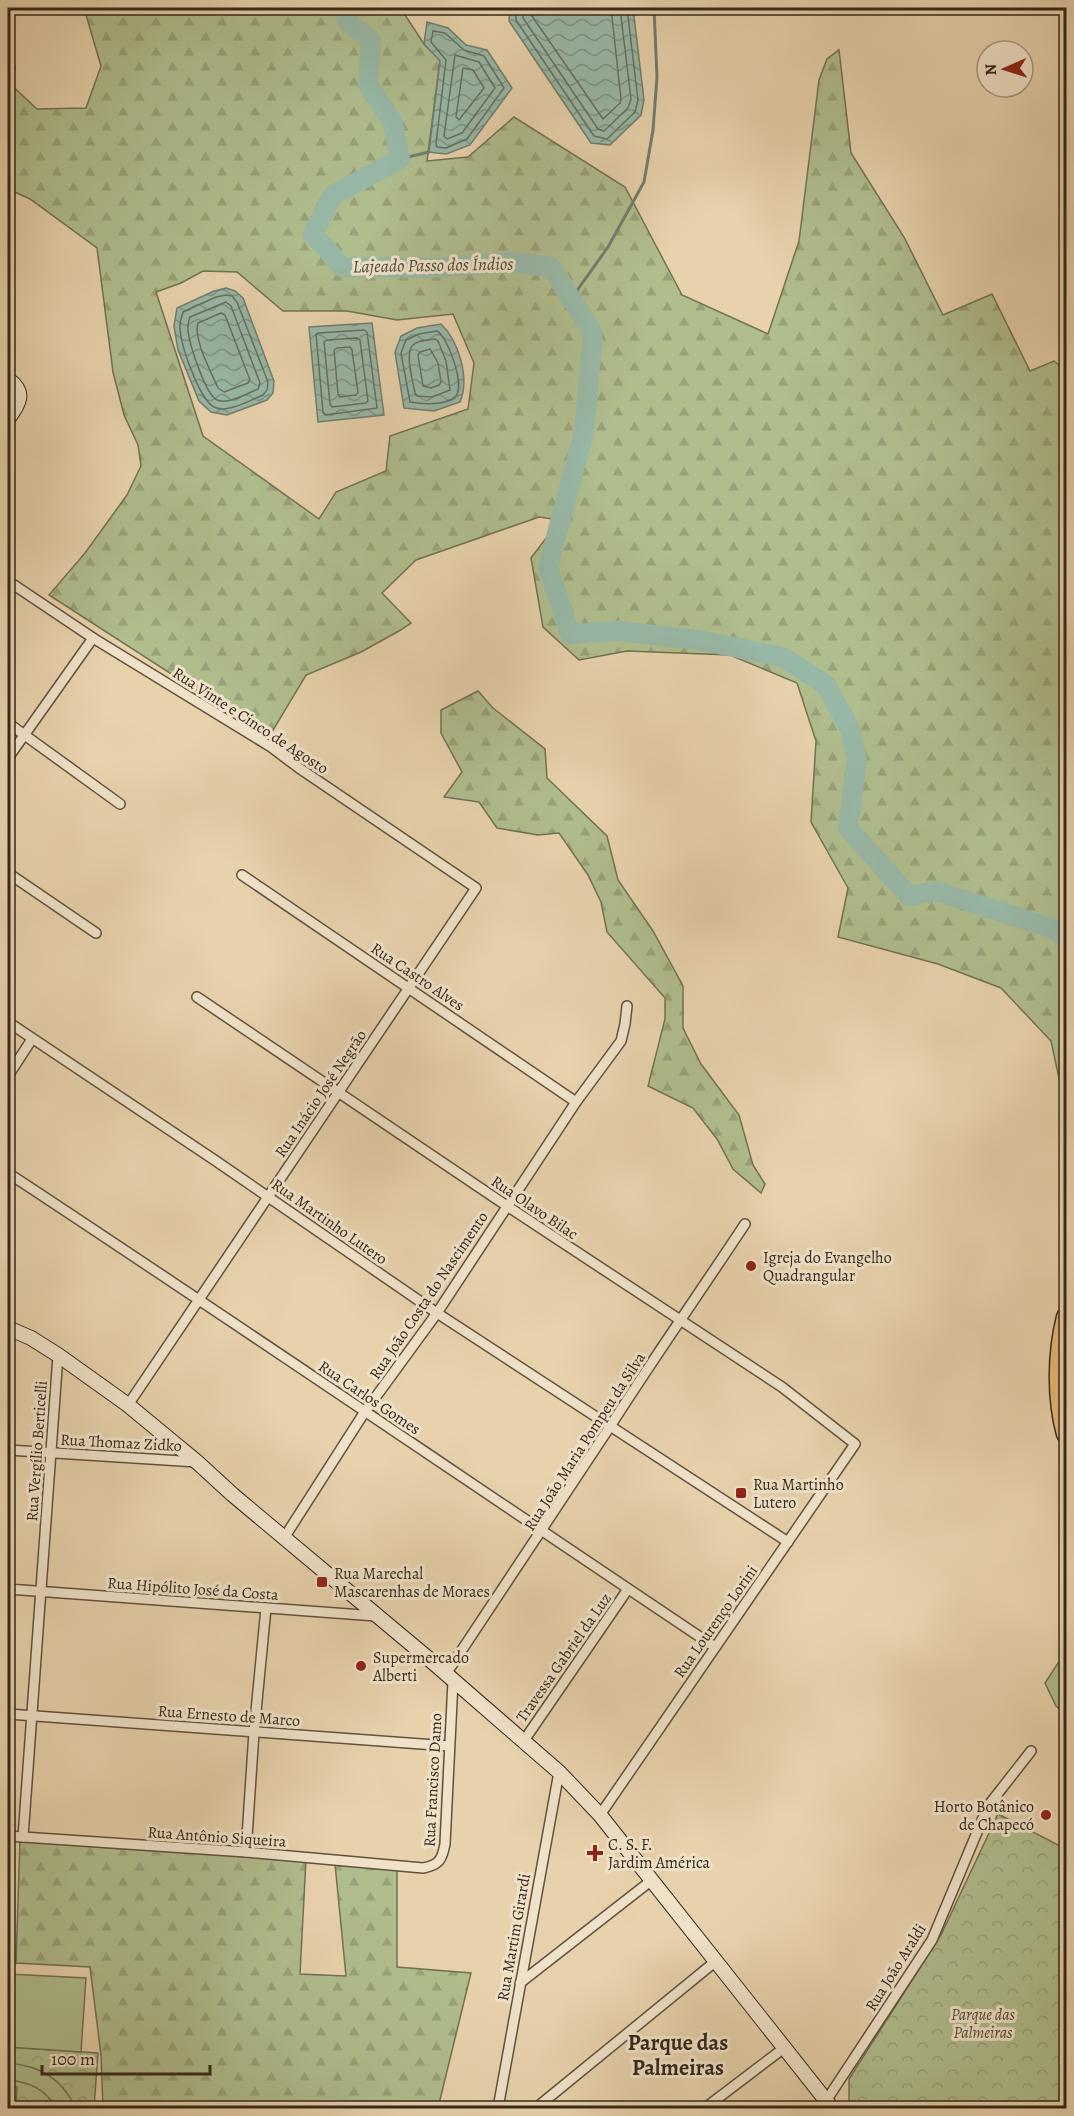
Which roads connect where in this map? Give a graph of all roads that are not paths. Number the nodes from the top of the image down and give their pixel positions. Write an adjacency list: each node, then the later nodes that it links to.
1 (8, 380): 2 (street)
2 (8, 419)
3 (8, 581): 4 (street, Rua Vinte e Cinco de Agosto)
4 (93, 638): 6 (street); 11 (street, Rua Vinte e Cinco de Agosto)
5 (8, 723): 6 (street)
6 (23, 734): 7 (street); 8 (street)
7 (8, 758)
8 (120, 804)
9 (8, 873): 12 (street)
10 (242, 875): 13 (street, Rua Castro Alves)
11 (476, 888): 13 (street, Rua Inácio José Negrão)
12 (96, 933)
13 (408, 988): 19 (street, Rua Inácio José Negrão); 20 (street, Rua Castro Alves)
14 (197, 997): 19 (street, Rua Olavo Bilac)
15 (627, 1006): 20 (street, Rua João Costa do Nascimento)
16 (8, 1022): 17 (street, Rua Martinho Lutero)
17 (32, 1040): 18 (street); 22 (street, Rua Martinho Lutero)
18 (8, 1076)
19 (339, 1092): 22 (street, Rua Inácio José Negrão); 23 (street, Rua Olavo Bilac)
20 (576, 1102): 23 (street, Rua João Costa do Nascimento)
21 (8, 1173): 25 (street, Rua Carlos Gomes)
22 (268, 1196): 25 (street, Rua Inácio José Negrão); 26 (street, Rua Martinho Lutero)
23 (507, 1206): 26 (street, Rua João Costa do Nascimento); 28 (street, Rua Olavo Bilac)
24 (745, 1224): 28 (street, Rua João Maria Pompeu da Silva)
25 (199, 1299): 31 (street, Rua Inácio José Negrão); 32 (street, Rua Carlos Gomes)
26 (437, 1313): 32 (street, Rua João Costa do Nascimento); 33 (street, Rua Martinho Lutero)
27 (1066, 1317): 34 (highway)
28 (681, 1322): 33 (street, Rua João Maria Pompeu da Silva); 35 (street, Rua Olavo Bilac)
29 (8, 1328): 30 (street)
30 (58, 1355): 31 (street); 37 (street, Rua Vergílio Berticelli)
31 (128, 1406): 38 (street)
32 (364, 1413): 39 (street, Rua Carlos Gomes); 40 (street, Rua João Costa do Nascimento)
33 (610, 1426): 39 (street, Rua João Maria Pompeu da Silva); 41 (street, Rua Martinho Lutero)
34 (1066, 1434)
35 (855, 1444): 41 (street, Rua Lourenço Lorini)
36 (8, 1450): 37 (street, Rua Thomaz Zidko)
37 (51, 1453): 38 (street, Rua Thomaz Zidko); 44 (street, Rua Vergílio Berticelli)
38 (197, 1462): 40 (street)
39 (543, 1531): 43 (street, Rua Carlos Gomes); 48 (street, Rua João Maria Pompeu da Silva)
40 (284, 1538): 46 (street)
41 (788, 1542): 47 (street, Rua Lourenço Lorini)
42 (8, 1589): 44 (street, Rua Hipólito José da Costa)
43 (628, 1589): 47 (street, Rua Carlos Gomes); 52 (street, Travessa Gabriel da Luz)
44 (41, 1592): 45 (street, Rua Hipólito José da Costa); 50 (street, Rua Vergílio Berticelli)
45 (266, 1608): 46 (street, Rua Hipólito José da Costa); 51 (street)
46 (376, 1616): 48 (street)
47 (715, 1647): 56 (street, Rua Lourenço Lorini)
48 (449, 1677): 52 (street); 53 (street, Rua Francisco Damo)
49 (8, 1714): 50 (street, Rua Ernesto de Marco)
50 (32, 1716): 51 (street, Rua Ernesto de Marco); 58 (street, Rua Vergílio Berticelli)
51 (254, 1732): 53 (street, Rua Ernesto de Marco); 59 (street)
52 (523, 1742): 55 (street)
53 (449, 1746): 60 (street, Rua Francisco Damo)
54 (1031, 1751): 65 (street, Rua João Araldi)
55 (559, 1772): 56 (street); 63 (street, Rua Martim Girardi)
56 (600, 1815): 61 (street)
57 (8, 1836): 58 (street, Rua Antônio Siqueira)
58 (23, 1837): 59 (street, Rua Antônio Siqueira)
59 (246, 1852): 60 (street, Rua Antônio Siqueira)
60 (423, 1868)
61 (652, 1880): 62 (street); 63 (street)
62 (716, 1961): 64 (street); 67 (street)
63 (520, 1983): 66 (street, Rua Martim Girardi)
64 (784, 2048): 65 (street); 68 (street)
65 (829, 2105)
66 (498, 2109)
67 (536, 2109)
68 (705, 2109)

